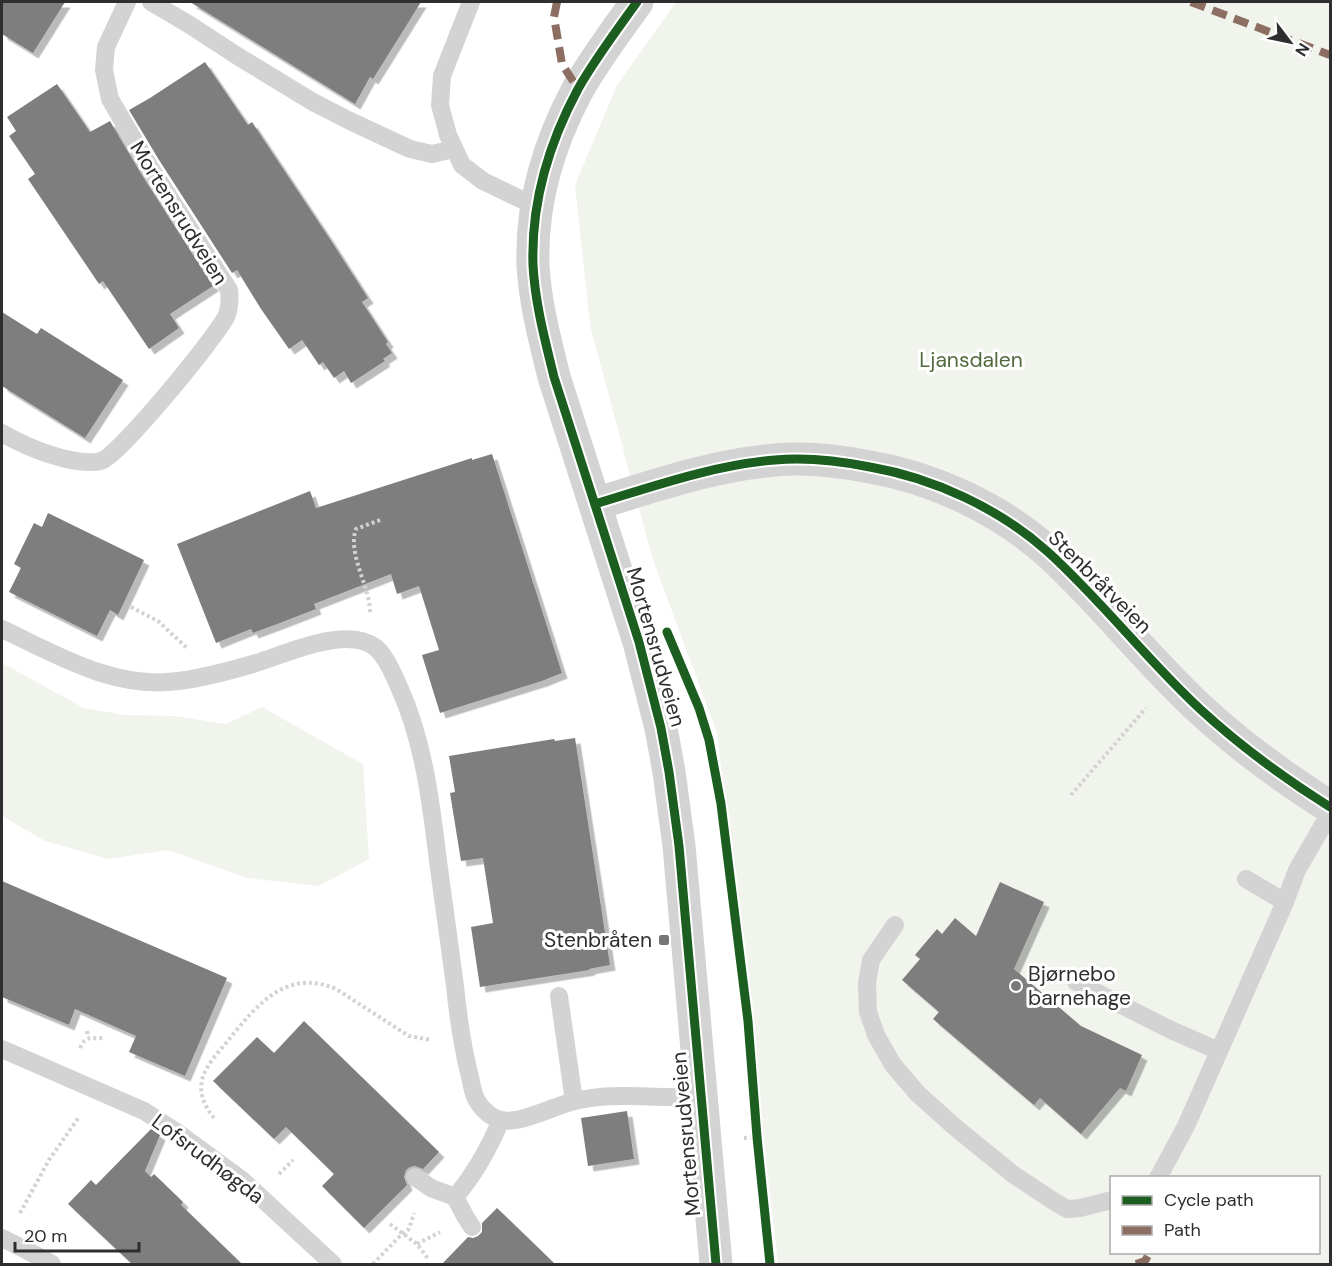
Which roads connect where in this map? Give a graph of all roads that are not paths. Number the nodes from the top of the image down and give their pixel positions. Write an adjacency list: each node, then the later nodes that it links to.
1 (127, 2): 7 (lane, Mortensrudveien)
2 (151, 2): 5 (lane)
3 (471, 2): 5 (lane)
4 (637, 2): 6 (street, Mortensrudveien)
5 (454, 149): 6 (lane)
6 (537, 207): 8 (street, Mortensrudveien)
7 (2, 433)
8 (595, 504): 10 (street, Stenbråtveien); 19 (street, Mortensrudveien)
9 (2, 629): 21 (lane)
10 (1330, 807)
11 (1330, 813): 13 (lane)
12 (1246, 879): 13 (lane)
13 (1285, 902): 18 (lane)
14 (895, 925): 25 (lane)
15 (1076, 982): 18 (lane)
16 (559, 996): 20 (lane)
17 (2, 1048): 29 (lane, Lofsrudhøgda)
18 (1219, 1051): 22 (lane)
19 (701, 1095): 20 (lane, Mortensrudveien); 30 (street, Mortensrudveien)
20 (574, 1101): 21 (lane, Mortensrudveien)
21 (501, 1120): 24 (lane)
22 (1159, 1176)
23 (416, 1177): 24 (lane)
24 (455, 1197): 26 (lane)
25 (1110, 1200)
26 (472, 1227)
27 (2, 1238): 28 (lane)
28 (52, 1264)
29 (333, 1264)
30 (716, 1264)

